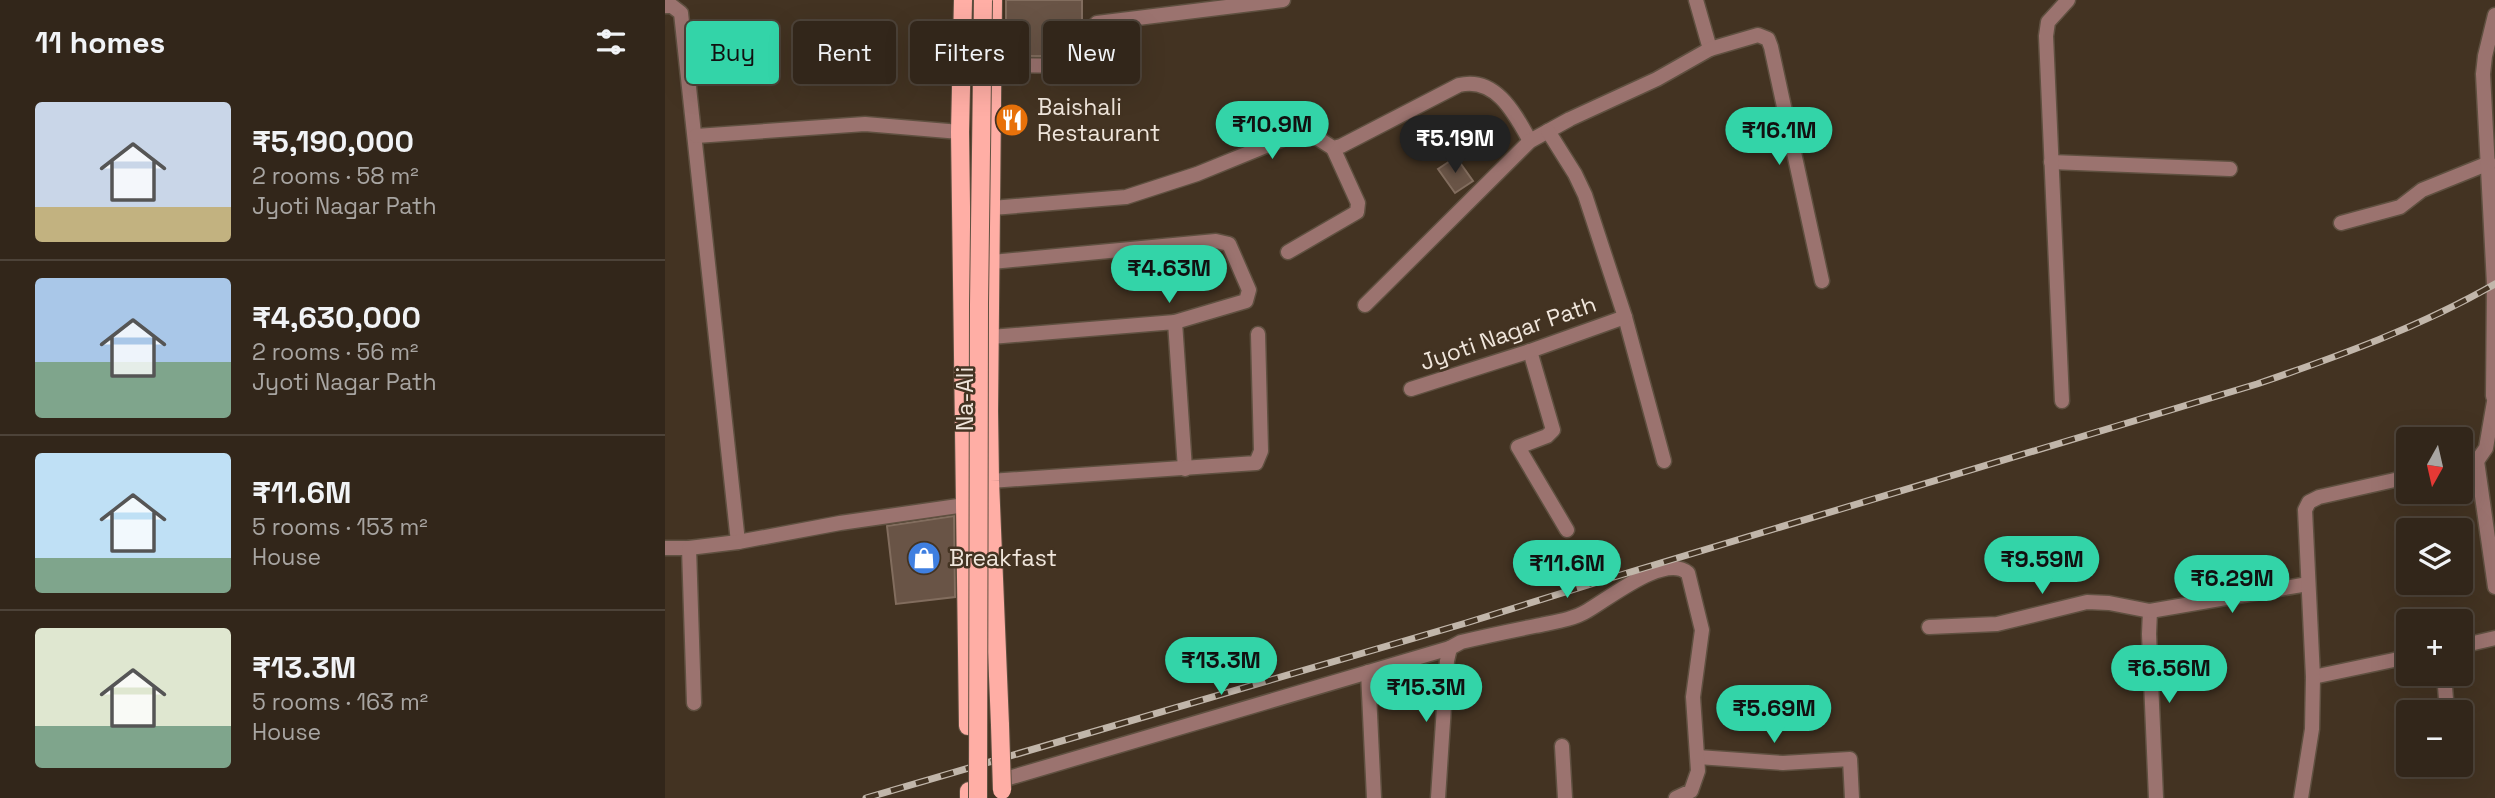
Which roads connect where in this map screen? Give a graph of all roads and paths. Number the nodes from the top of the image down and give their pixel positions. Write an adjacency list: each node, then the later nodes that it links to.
1 (963, 0): 14 (main road)
2 (983, 0): 61 (main road, bridge)
3 (993, 0): 9 (main road, Na-Ali)
4 (1283, 0): 11 (street)
5 (1696, 0): 10 (street)
6 (2068, 0): 18 (street)
7 (665, 6): 15 (street)
8 (2495, 15): 19 (street)
9 (993, 21)
10 (1710, 49): 13 (street); 25 (street)
11 (1029, 65)
12 (993, 84): 21 (main road, Na-Ali)
13 (1548, 131): 16 (street); 28 (street, Jyoti Nagar Path)
14 (960, 132): 15 (street); 42 (main road)
15 (696, 136): 44 (street)
16 (1530, 141): 17 (street); 27 (street)
17 (1333, 148): 21 (street); 23 (street)
18 (2051, 162): 20 (street); 35 (street)
19 (2489, 163): 22 (street); 26 (street)
20 (2230, 169)
21 (992, 208): 24 (main road, Na-Ali)
22 (2341, 223)
23 (1288, 252)
24 (992, 262): 29 (street); 31 (main road, Na-Ali)
25 (1822, 281)
26 (2495, 301): 34 (street)
27 (1365, 305)
28 (1625, 317): 32 (street, Jyoti Nagar Path); 36 (street)
29 (1175, 322): 31 (street); 39 (street)
30 (1258, 334): 39 (street)
31 (991, 337): 41 (main road, Na-Ali)
32 (1530, 351): 33 (street, Jyoti Nagar Path); 43 (street)
33 (1411, 389)
34 (2494, 396): 37 (street)
35 (2062, 401)
36 (1664, 461)
37 (2477, 461): 38 (street); 48 (street)
38 (2473, 462)
39 (1185, 469): 41 (street)
40 (2396, 480): 47 (street)
41 (990, 481): 60 (main road, Na-Ali, bridge)
42 (965, 505): 44 (street); 61 (main road)
43 (1567, 530)
44 (738, 542): 46 (street)
45 (665, 548): 46 (street)
46 (689, 548): 57 (street)
47 (2308, 584): 49 (street); 56 (street)
48 (2495, 587)
49 (2150, 611): 50 (street); 67 (street)
50 (1929, 627)
51 (2495, 638): 52 (street)
52 (2473, 643)
53 (1450, 648): 55 (street); 59 (street); 63 (street)
54 (2396, 660): 56 (street)
55 (1368, 672): 60 (street); 62 (street)
56 (2313, 677): 68 (street)
57 (694, 703)
58 (1562, 746): 64 (street)
59 (1698, 757): 65 (street); 66 (street)
60 (1002, 789)
61 (972, 796)
62 (1374, 798)
63 (1438, 798)
64 (1565, 798)
65 (1676, 798)
66 (1852, 798)
67 (2156, 798)
68 (2301, 798)

